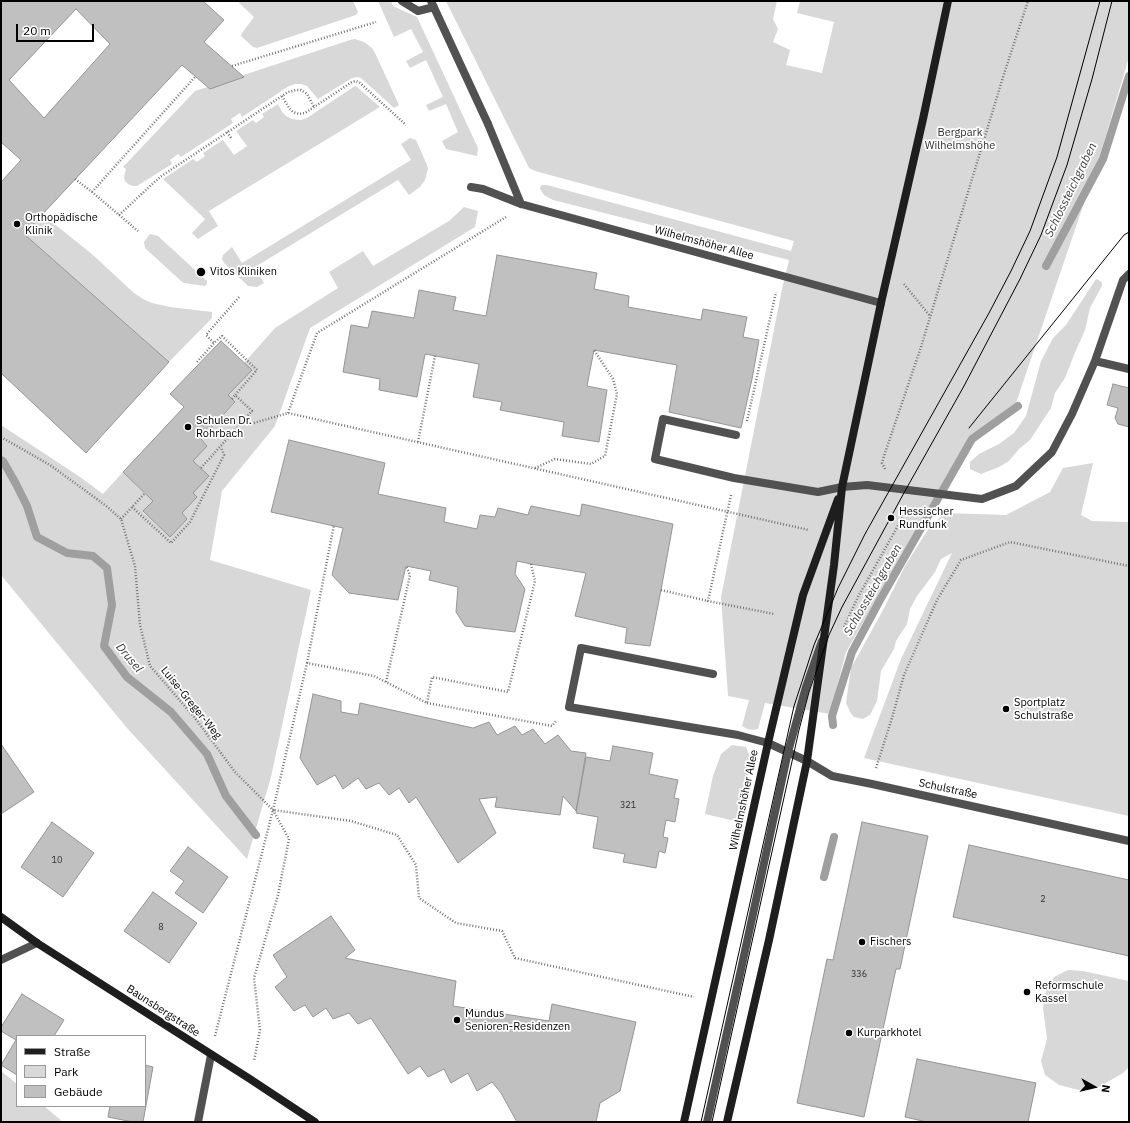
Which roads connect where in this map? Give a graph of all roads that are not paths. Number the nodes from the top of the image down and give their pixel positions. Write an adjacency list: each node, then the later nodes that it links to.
1 (402, 1): 3 (street)
2 (948, 1): 7 (main road, Wilhelmshöher Allee)
3 (432, 4): 5 (street)
4 (471, 188): 5 (street, Wilhelmshöher Allee)
5 (521, 204): 7 (street, Wilhelmshöher Allee)
6 (1129, 274): 8 (street)
7 (881, 303): 11 (main road, Wilhelmshöher Allee)
8 (1094, 361): 9 (street); 11 (street)
9 (1129, 369)
10 (736, 435): 11 (street)
11 (842, 487): 12 (main road, Wilhelmshöher Allee); 14 (main road, Wilhelmshöher Allee)
12 (825, 630): 15 (street); 16 (main road, Wilhelmshöher Allee)
13 (714, 674): 14 (street, Schulstraße)
14 (768, 743): 15 (street, Schulstraße); 24 (main road, Wilhelmshöher Allee)
15 (788, 752): 16 (street, Schulstraße); 25 (street)
16 (807, 761): 17 (street, Schulstraße); 26 (main road, Wilhelmshöher Allee)
17 (1129, 841)
18 (1, 917): 19 (main road, Baunsbergstraße)
19 (37, 943): 20 (street); 21 (main road, Baunsbergstraße)
20 (1, 960)
21 (211, 1055): 22 (street); 23 (main road, Baunsbergstraße)
22 (198, 1122)
23 (315, 1122)
24 (684, 1122)
25 (707, 1122)
26 (727, 1122)

